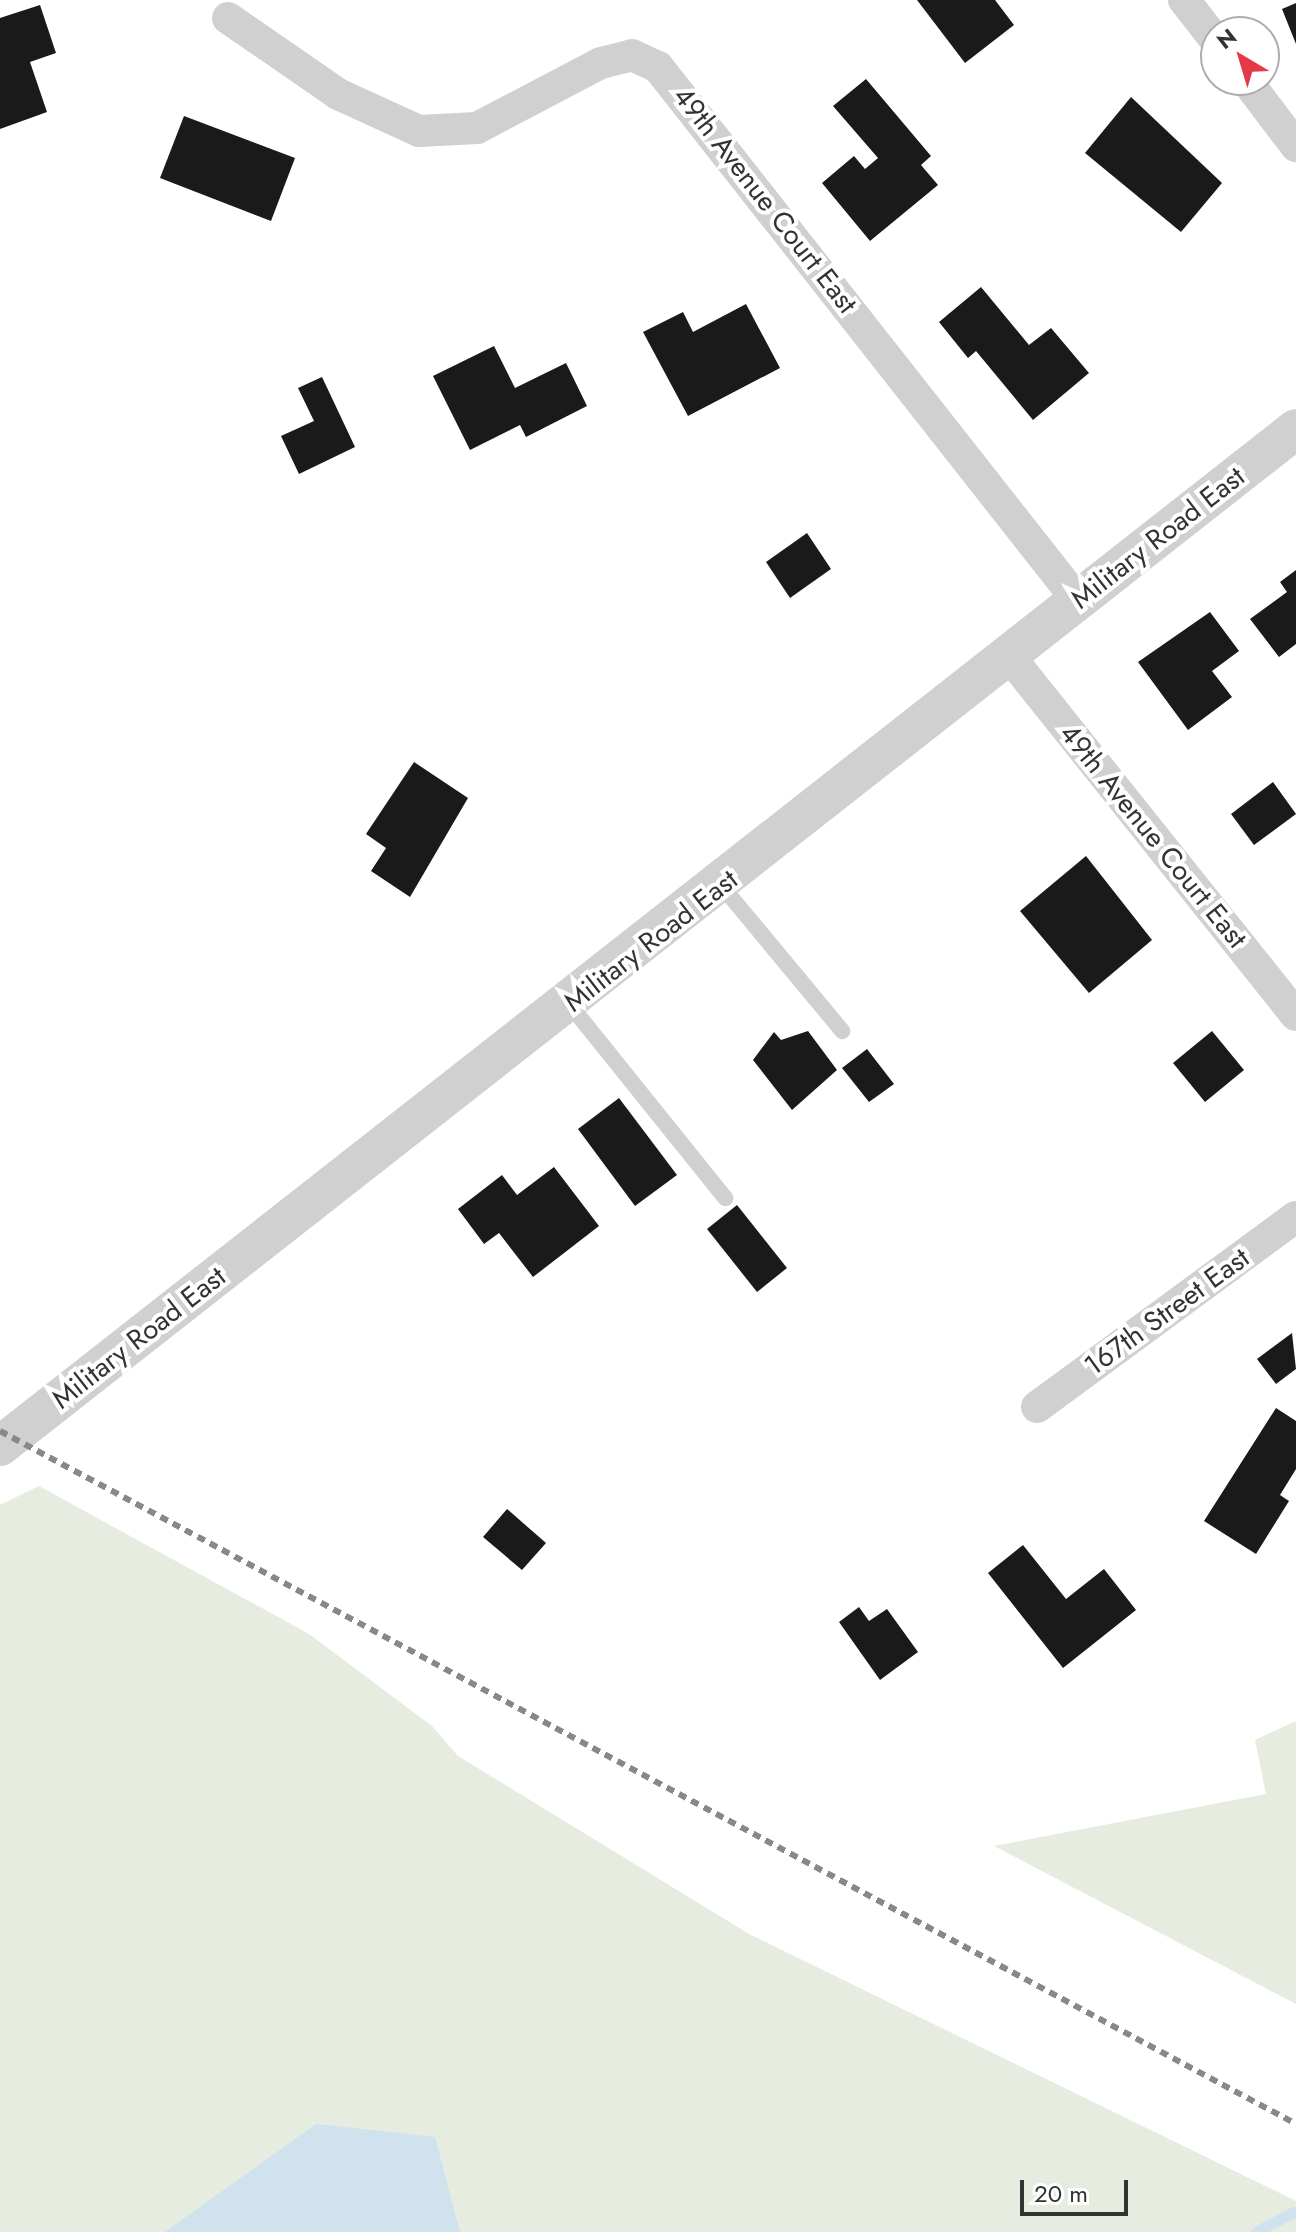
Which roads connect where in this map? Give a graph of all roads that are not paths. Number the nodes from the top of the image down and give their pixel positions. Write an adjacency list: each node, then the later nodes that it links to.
1 (1184, 0): 3 (street)
2 (228, 18): 7 (street, 49th Avenue Court East)
3 (1200, 20)
4 (1258, 96): 5 (street)
5 (1296, 146)
6 (1296, 429): 7 (street, Military Road East)
7 (1078, 601): 8 (street, Military Road East)
8 (1010, 657): 9 (street, Military Road East); 11 (street, 49th Avenue Court East)
9 (721, 885): 10 (street, Military Road East); 12 (lane)
10 (570, 1005): 13 (lane); 16 (street, Military Road East)
11 (1296, 1015)
12 (842, 1031)
13 (725, 1198)
14 (1296, 1217): 15 (street, 167th Street East)
15 (1037, 1407)
16 (0, 1446)

